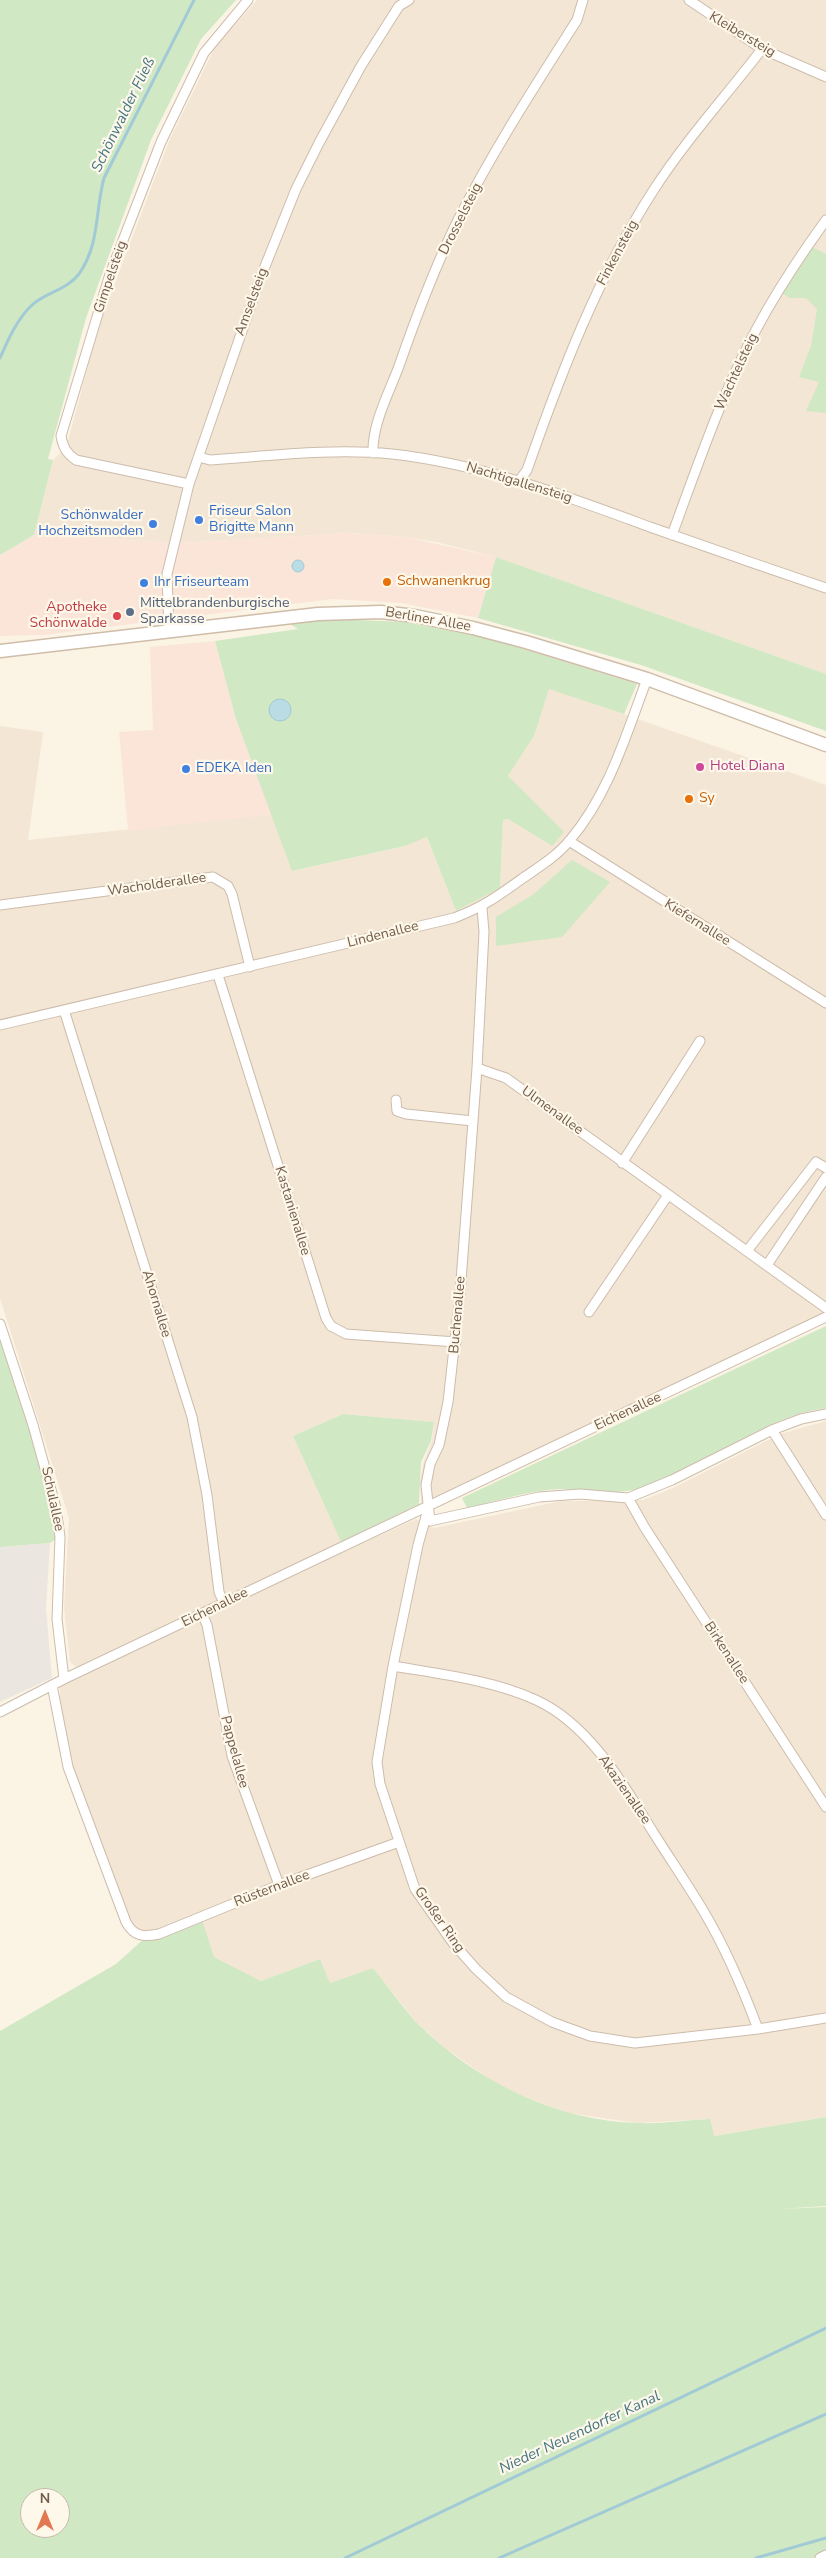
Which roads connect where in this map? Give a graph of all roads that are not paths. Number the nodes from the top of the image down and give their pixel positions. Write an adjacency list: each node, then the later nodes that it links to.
1 (248, 0): 11 (street, Gimpelsteig)
2 (409, 0): 9 (street, Amselsteig)
3 (583, 0): 8 (street, Drosselsteig)
4 (689, 0): 5 (street, Kleibersteig)
5 (762, 49): 6 (street, Kleibersteig); 10 (street, Finkensteig)
6 (826, 77)
7 (826, 220): 12 (street, Wachtelsteig)
8 (373, 453): 9 (street, Nachtigallensteig); 10 (street, Nachtigallensteig)
9 (199, 457): 11 (street, Amselsteig)
10 (519, 481): 12 (street, Nachtigallensteig)
11 (189, 484): 14 (street, Amselsteig)
12 (672, 535): 13 (street, Nachtigallensteig)
13 (825, 585)
14 (169, 631): 15 (main road, Berliner Allee); 16 (main road, Berliner Allee)
15 (0, 651)
16 (647, 679): 17 (main road, Berliner Allee); 18 (street, Lindenallee)
17 (826, 745)
18 (569, 841): 20 (street, Lindenallee); 23 (street, Kiefernallee)
19 (0, 905): 21 (street, Wacholderallee)
20 (482, 908): 21 (street, Lindenallee); 27 (street, Buchenallee)
21 (250, 967): 22 (street, Lindenallee)
22 (218, 975): 24 (street, Lindenallee); 40 (street, Kastanienallee)
23 (826, 1003)
24 (64, 1010): 25 (street, Lindenallee); 46 (street, Ahornallee)
25 (0, 1025)
26 (700, 1041): 30 (street)
27 (477, 1068): 29 (street, Buchenallee); 30 (street, Ulmenallee)
28 (396, 1100): 29 (street)
29 (473, 1121): 40 (street, Buchenallee)
30 (622, 1163): 33 (street, Ulmenallee)
31 (826, 1168): 34 (street)
32 (826, 1176): 35 (street)
33 (668, 1195): 34 (street, Ulmenallee); 37 (street)
34 (747, 1251): 35 (street, Ulmenallee)
35 (767, 1265): 36 (street, Ulmenallee)
36 (826, 1308)
37 (589, 1312)
38 (826, 1317): 44 (street, Eichenallee)
39 (0, 1324): 49 (street, Schulallee)
40 (456, 1342): 44 (street, Buchenallee)
41 (826, 1414): 42 (street)
42 (772, 1430): 43 (street); 45 (street)
43 (628, 1498): 44 (street); 52 (street, Birkenallee)
44 (430, 1506): 46 (street, Eichenallee); 48 (street, Großer Ring)
45 (826, 1516)
46 (224, 1603): 47 (street, Eichenallee)
47 (202, 1614): 49 (street, Eichenallee); 54 (street, Pappelallee)
48 (393, 1666): 53 (street, Großer Ring); 56 (street, Akazienallee)
49 (64, 1679): 50 (street, Eichenallee)
50 (52, 1685): 51 (street, Eichenallee); 54 (street, Rüsternallee)
51 (0, 1712)
52 (826, 1807)
53 (399, 1842): 54 (street, Rüsternallee); 56 (street, Großer Ring)
54 (279, 1885)
55 (826, 2018): 56 (street, Großer Ring)
56 (758, 2029)
57 (826, 2555): 58 (street)
58 (820, 2558)

